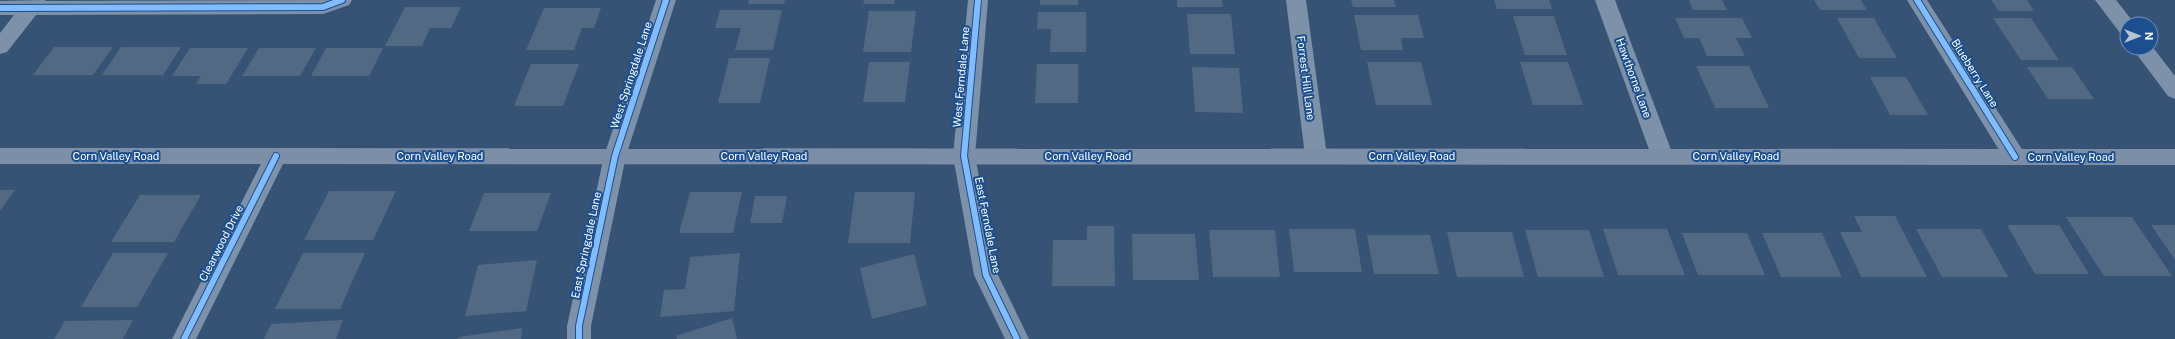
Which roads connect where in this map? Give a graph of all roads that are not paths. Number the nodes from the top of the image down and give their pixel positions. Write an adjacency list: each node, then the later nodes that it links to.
1 (342, 0): 8 (street)
2 (666, 0): 17 (street, West Springdale Lane)
3 (978, 0): 18 (street, West Ferndale Lane)
4 (1296, 0): 19 (street, Forrest Hill Lane)
5 (1605, 0): 14 (street, Hawthorne Lane)
6 (1917, 0): 20 (street, Blueberry Lane)
7 (2105, 0): 10 (street)
8 (33, 4): 9 (street); 11 (street)
9 (0, 8)
10 (2119, 18)
11 (0, 47)
12 (2149, 56): 13 (street)
13 (2172, 84)
14 (1662, 155): 19 (main road, Corn Valley Road); 20 (main road, Corn Valley Road)
15 (0, 156): 16 (main road, Corn Valley Road)
16 (276, 156): 17 (main road, Corn Valley Road); 22 (street, Clearwood Drive)
17 (615, 156): 18 (main road, Corn Valley Road); 23 (street, East Springdale Lane)
18 (964, 156): 19 (main road, Corn Valley Road); 24 (street, East Ferndale Lane)
19 (1316, 156)
20 (2015, 157): 21 (main road, Corn Valley Road)
21 (2175, 157)
22 (184, 339)
23 (579, 339)
24 (1017, 339)

